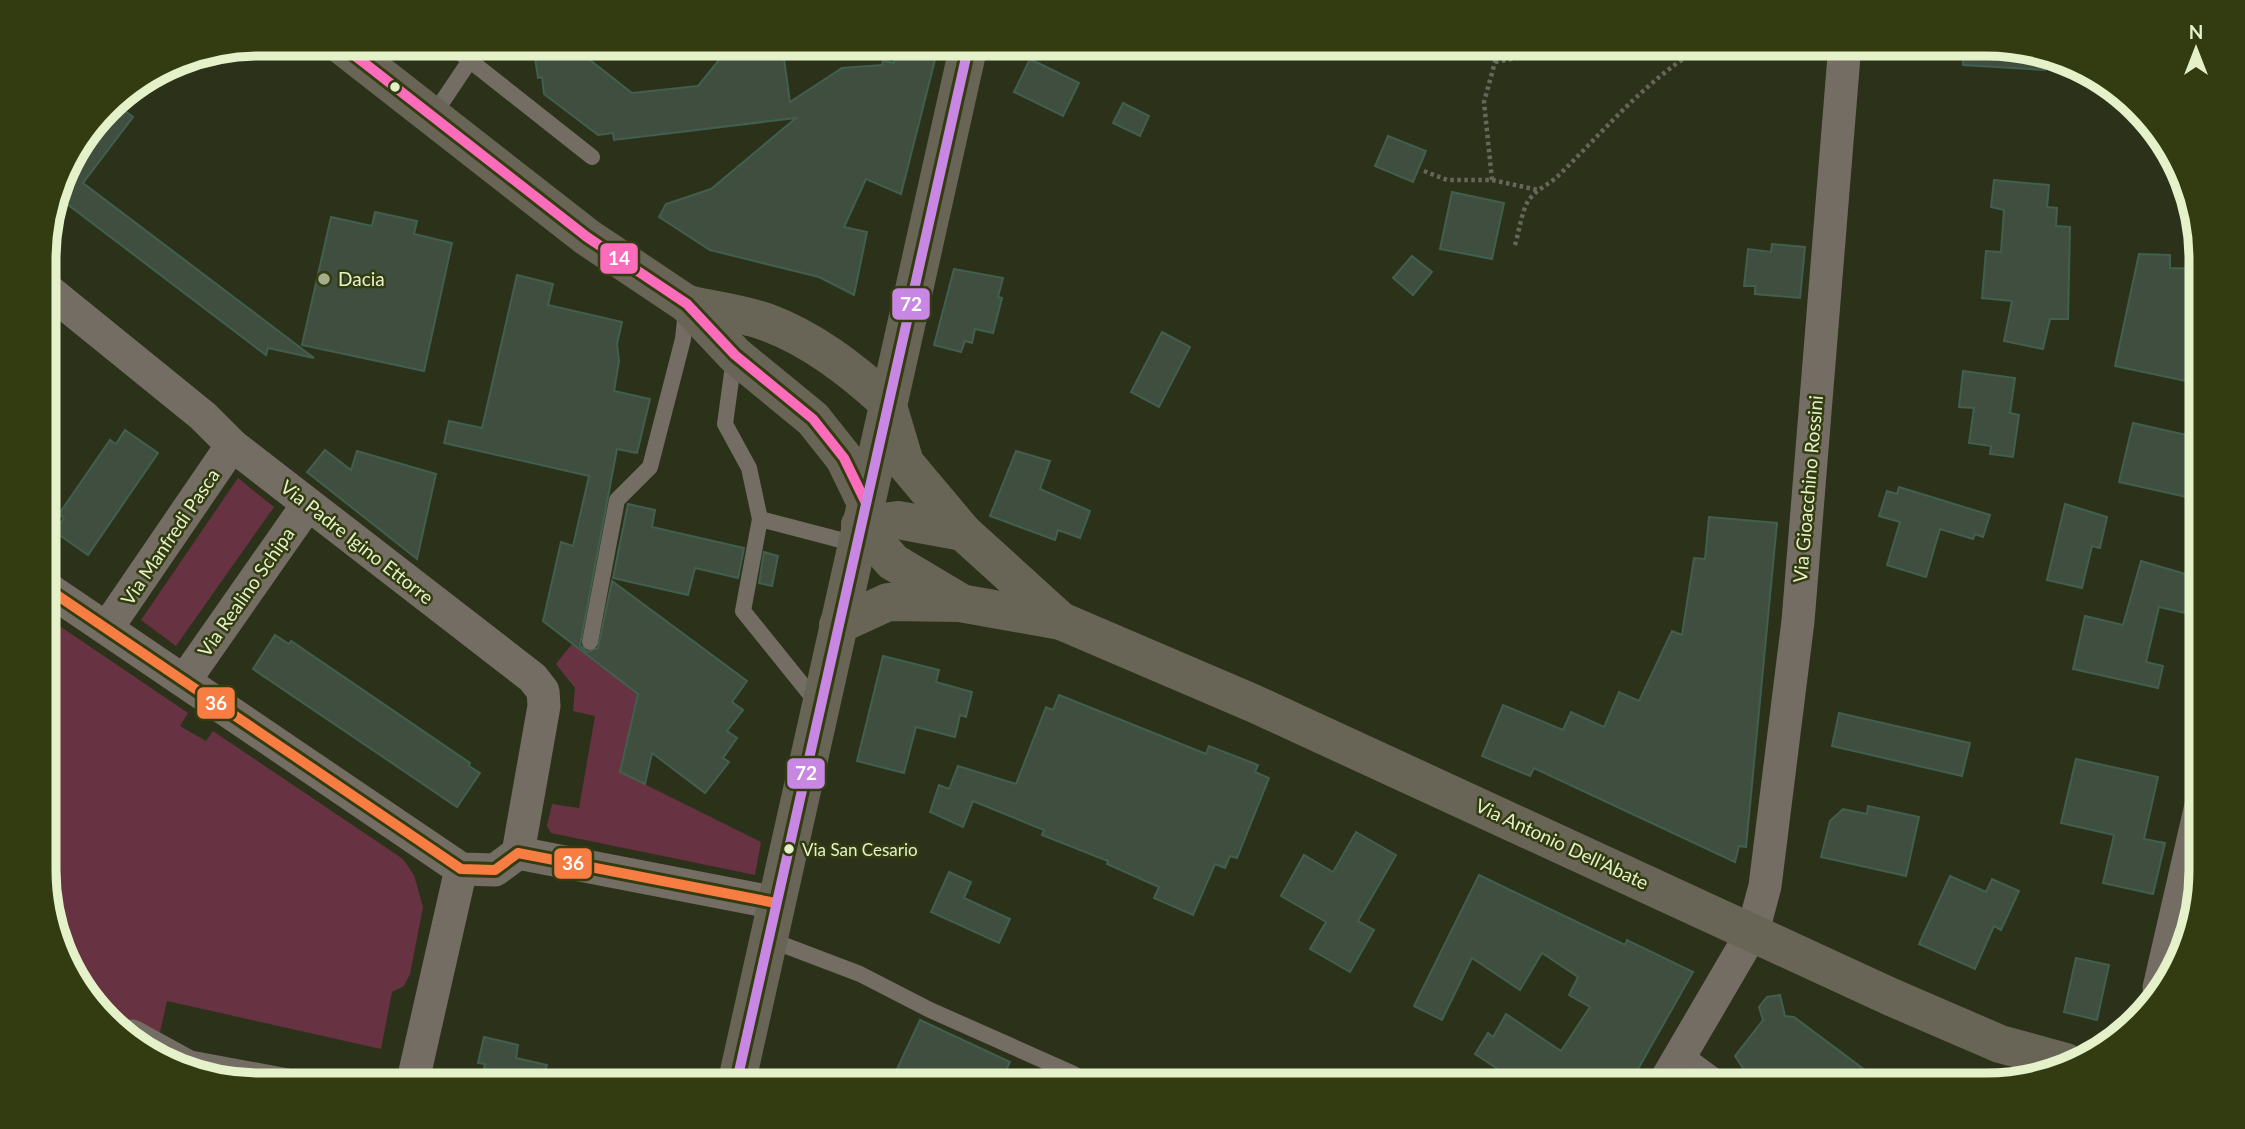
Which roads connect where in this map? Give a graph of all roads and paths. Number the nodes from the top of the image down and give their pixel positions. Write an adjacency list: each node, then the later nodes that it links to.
1 (355, 56): 11 (main road)
2 (466, 56): 9 (lane)
3 (474, 56): 9 (lane)
4 (966, 56): 20 (main road)
5 (1495, 56): 10 (path)
6 (1527, 56): 10 (path)
7 (1689, 56): 15 (path)
8 (1844, 56): 39 (street, Via Gioacchino Rossini)
9 (471, 60): 11 (lane); 12 (lane)
10 (1495, 62): 14 (path)
11 (432, 117): 18 (main road)
12 (592, 158)
13 (1424, 171): 14 (path)
14 (1492, 180): 15 (path)
15 (1538, 190): 16 (path)
16 (1515, 245)
17 (56, 297): 22 (street, Via Padre Igino Ettorre)
18 (687, 304): 19 (main road, Via Antonio Dell'Abate); 20 (main road); 32 (lane)
19 (735, 355): 21 (main road, Via Antonio Dell'Abate); 24 (lane)
20 (887, 402): 21 (main road); 25 (main road); 26 (main road, Via Antonio Dell'Abate)
21 (813, 419): 25 (main road, Via Antonio Dell'Abate)
22 (232, 445): 23 (street, Via Padre Igino Ettorre); 31 (street, Via Manfredi Pasca)
23 (308, 504): 33 (street, Via Realino Schipa); 35 (street, Via Padre Igino Ettorre)
24 (760, 519): 25 (lane); 34 (lane)
25 (861, 524): 26 (main road); 28 (main road, Via Antonio Dell'Abate); 30 (main road)
26 (962, 532): 29 (main road, Via Antonio Dell'Abate)
27 (56, 594): 31 (street)
28 (960, 603): 29 (main road, Via Antonio Dell'Abate); 30 (main road, Via Antonio Dell'Abate)
29 (1060, 621): 39 (main road, Via Antonio Dell'Abate)
30 (838, 625): 34 (main road)
31 (107, 628): 33 (street)
32 (590, 642)
33 (185, 680): 37 (street)
34 (820, 706): 38 (main road)
35 (518, 853): 37 (street); 38 (street)
36 (2189, 857): 40 (street)
37 (461, 869): 43 (street)
38 (772, 921): 44 (main road); 45 (lane)
39 (1753, 931): 41 (main road, Via Antonio Dell'Abate); 42 (street, Via Gioacchino Rossini)
40 (2164, 968)
41 (2057, 1060)
42 (1671, 1072)
43 (415, 1073)
44 (739, 1073)
45 (1072, 1073)

